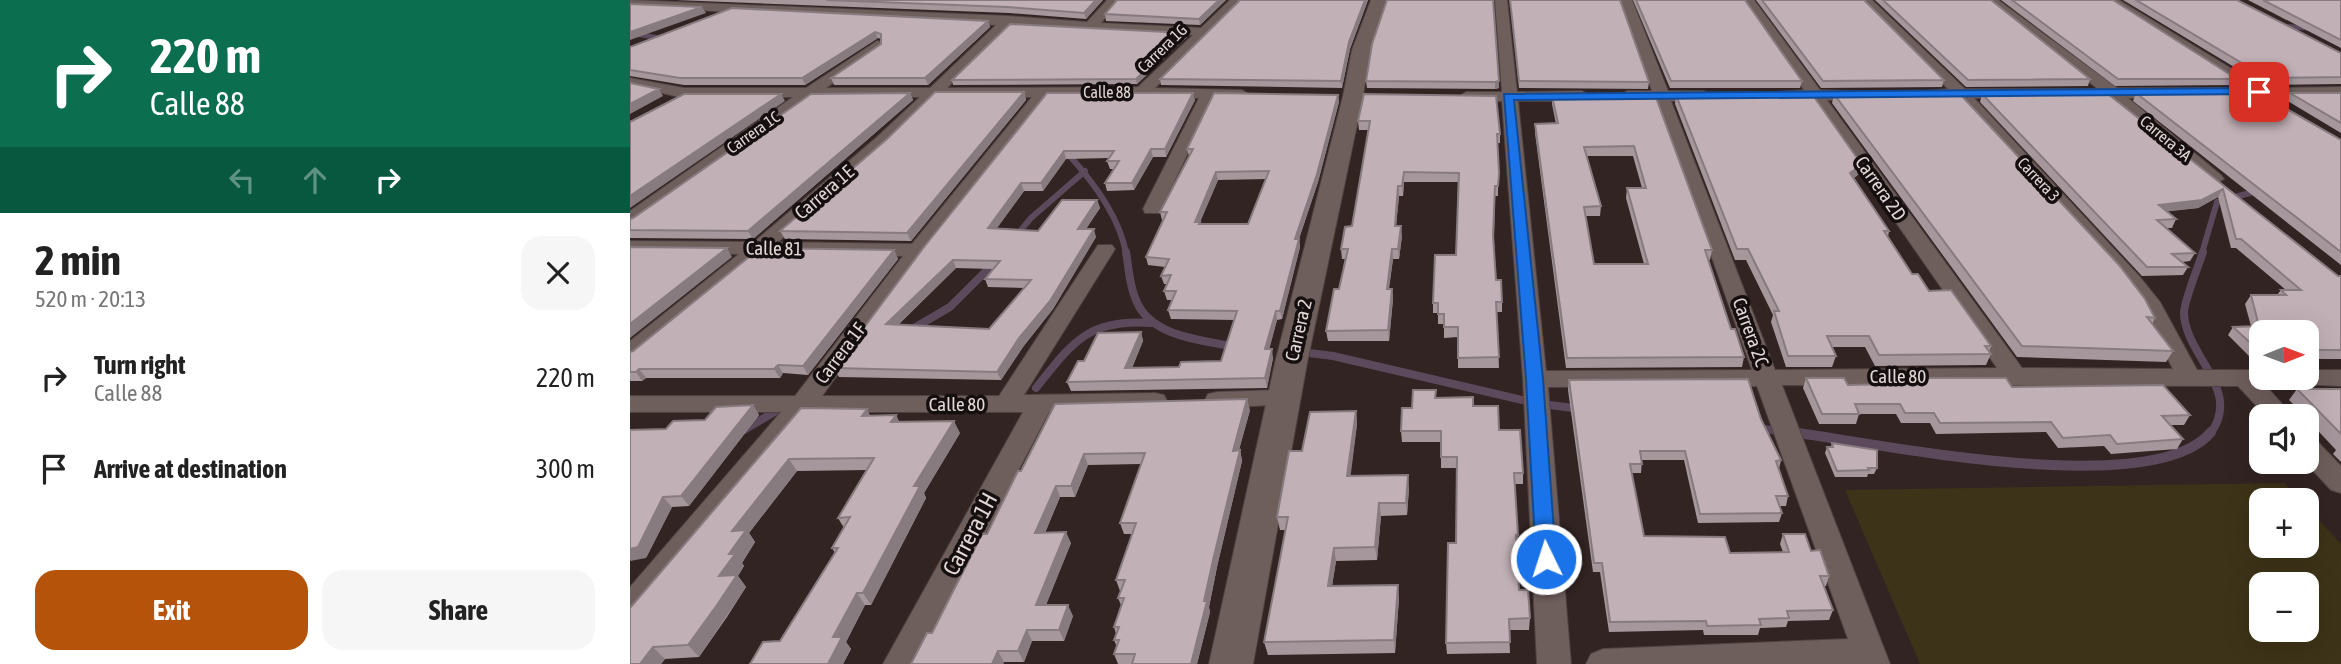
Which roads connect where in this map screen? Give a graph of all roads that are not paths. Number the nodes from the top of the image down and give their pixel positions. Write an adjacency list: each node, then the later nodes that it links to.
1 (758, 0): 13 (street)
2 (880, 0): 14 (street)
3 (1114, 0): 17 (street)
4 (1237, 0): 18 (street, Carrera 1G)
5 (1379, 0): 50 (street, Carrera 2)
6 (1501, 0): 39 (street)
7 (1626, 0): 38 (street, Carrera 2C)
8 (1748, 0): 36 (street, Carrera 2D)
9 (1865, 0): 31 (street, Carrera 3)
10 (1990, 0): 28 (street, Carrera 3A)
11 (2110, 0): 23 (street)
12 (636, 2): 13 (street)
13 (742, 7): 14 (street); 16 (street)
14 (853, 13): 15 (street)
15 (1005, 17): 17 (street); 27 (street, Carrera 1E)
16 (705, 20)
17 (1092, 25): 18 (street)
18 (1205, 32): 22 (street, Carrera 1G)
19 (877, 46): 26 (street, Carrera 1C)
20 (630, 82): 25 (street, Calle 88)
21 (1054, 92): 22 (street, Calle 88); 27 (street, Calle 88); 48 (street, Carrera 1F)
22 (1142, 92): 32 (street, Calle 88)
23 (2259, 92): 24 (street); 28 (street); 41 (street)
24 (2341, 92)
25 (684, 93): 26 (street, Calle 88); 40 (street)
26 (807, 93): 27 (street, Calle 88); 44 (street, Carrera 1C)
27 (934, 93): 46 (street, Carrera 1E)
28 (2113, 93): 31 (street); 42 (street, Carrera 3A)
29 (1882, 94): 36 (street)
30 (1908, 94): 31 (street)
31 (1961, 94): 52 (street, Carrera 3)
32 (1208, 95): 33 (street, Calle 88); 43 (street)
33 (1261, 95)
34 (1719, 95): 38 (street)
35 (1774, 95): 36 (street)
36 (1815, 95): 51 (street, Carrera 2D)
37 (1443, 96): 39 (street)
38 (1664, 96): 39 (street); 53 (street, Carrera 2C)
39 (1508, 97): 57 (street)
40 (662, 105)
41 (2282, 106)
42 (2221, 184)
43 (1152, 209)
44 (630, 219)
45 (630, 247): 46 (street, Calle 81)
46 (761, 247): 48 (street, Calle 81); 49 (street, Carrera 1E)
47 (1105, 249): 60 (street)
48 (918, 250): 58 (street, Carrera 1F)
49 (630, 353)
50 (1290, 367): 61 (street, Calle 80); 68 (street, Carrera 2)
51 (2015, 376): 52 (street, Calle 80); 53 (street, Calle 80)
52 (2194, 376): 54 (street, Calle 80)
53 (1768, 377): 57 (street, Calle 80); 66 (street, Carrera 2C)
54 (2244, 377): 62 (street)
55 (2319, 378): 56 (street)
56 (2341, 378)
57 (1535, 384): 69 (street)
58 (803, 403): 59 (street, Calle 80); 60 (street, Calle 80); 65 (street, Carrera 1F)
59 (630, 404)
60 (1006, 404): 61 (street, Calle 80)
61 (1040, 404): 67 (street, Carrera 1H)
62 (2269, 404)
63 (2319, 460): 64 (street)
64 (2341, 483)
65 (630, 609)
66 (1871, 658): 70 (street)
67 (900, 664)
68 (1231, 664)
69 (1554, 664)
70 (1604, 664)

